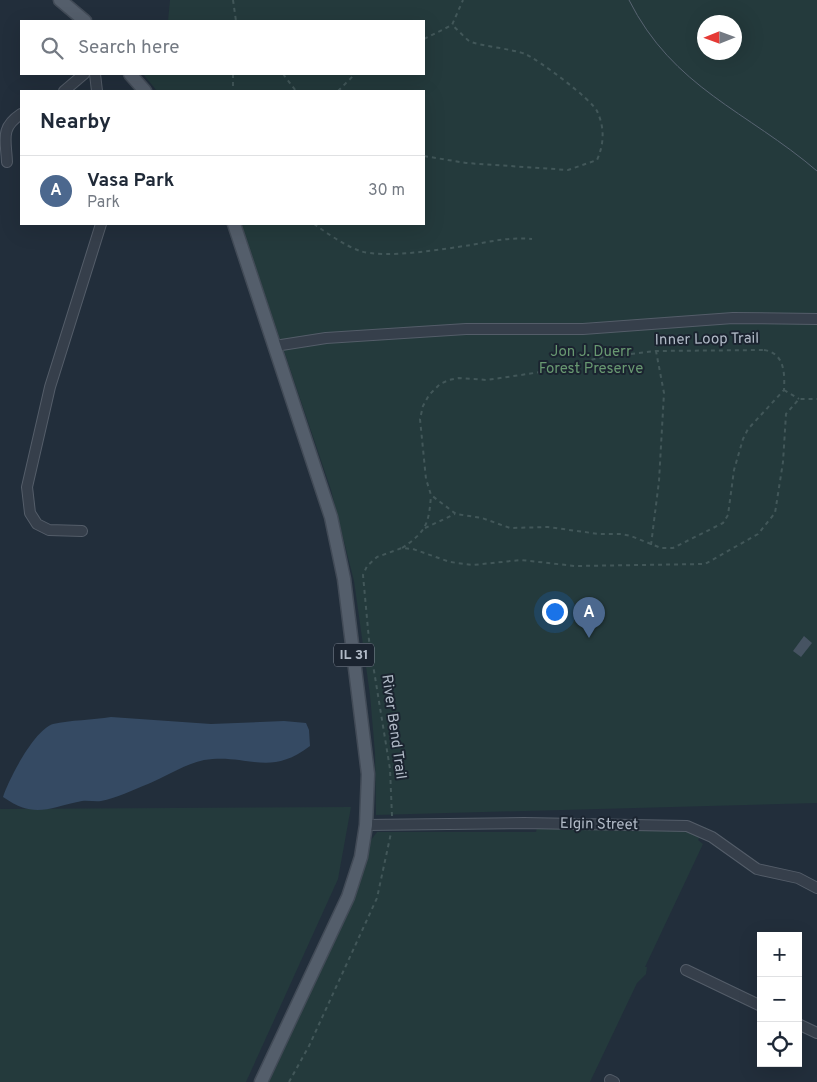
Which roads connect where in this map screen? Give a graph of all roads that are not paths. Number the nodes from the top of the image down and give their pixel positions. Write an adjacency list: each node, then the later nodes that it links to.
1 (60, 0): 2 (main road)
2 (84, 20)
3 (83, 75): 6 (street)
4 (95, 75): 7 (street)
5 (131, 75): 8 (main road)
6 (65, 90)
7 (97, 90)
8 (144, 90)
9 (20, 115): 10 (street)
10 (7, 162)
11 (101, 225): 15 (street)
12 (234, 225): 14 (main road, IL 31)
13 (817, 319): 14 (street)
14 (275, 346): 16 (main road, IL 31)
15 (82, 531)
16 (366, 825): 17 (street, Elgin Street); 22 (main road, IL 31)
17 (817, 888)
18 (686, 970): 19 (street)
19 (757, 1004)
20 (802, 1026): 21 (street)
21 (817, 1033)
22 (261, 1082)

